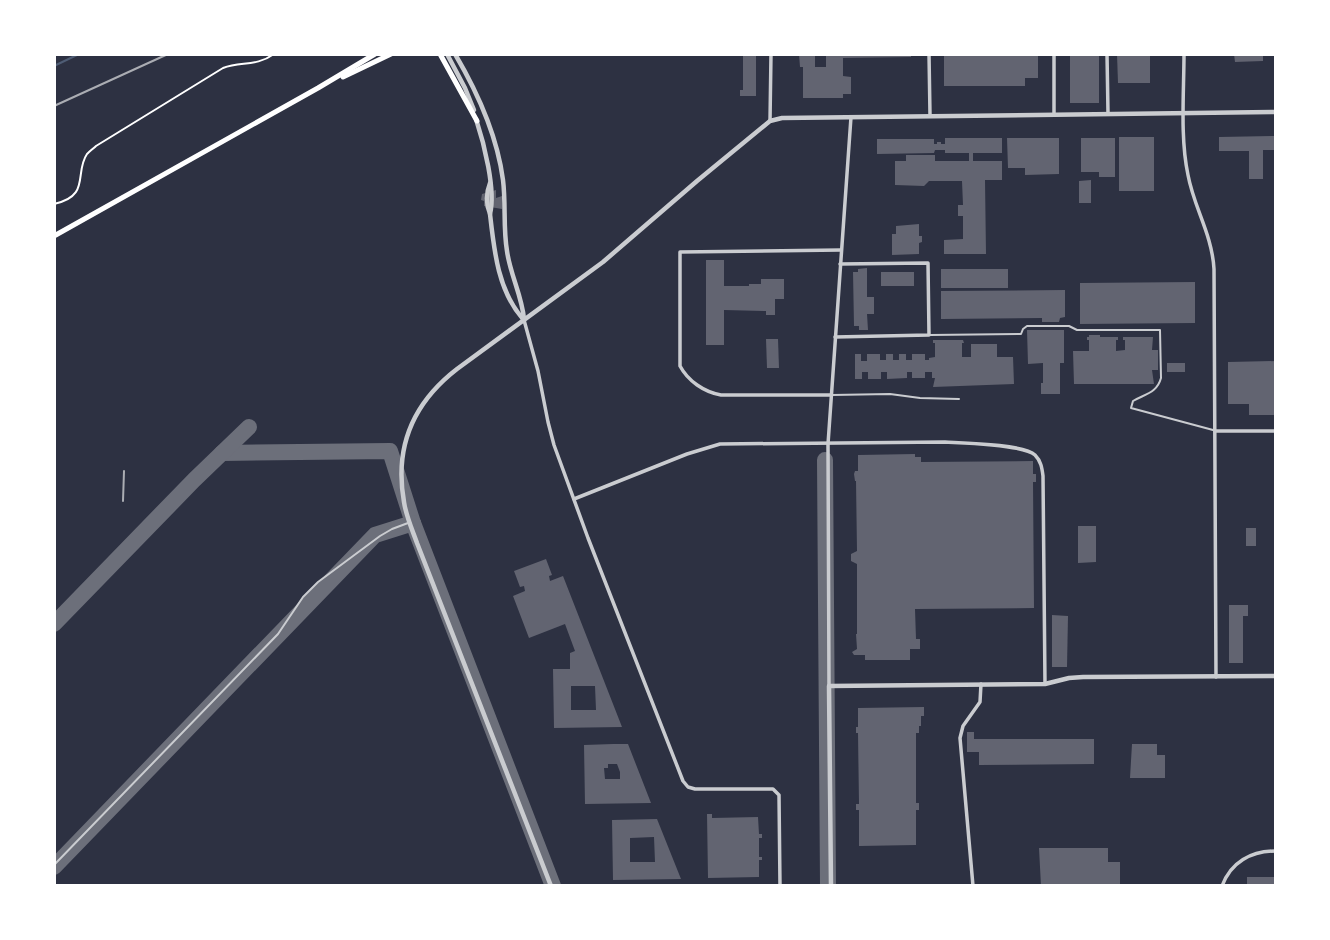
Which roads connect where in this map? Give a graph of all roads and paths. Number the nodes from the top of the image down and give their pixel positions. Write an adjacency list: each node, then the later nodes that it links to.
1 (274, 54): 21 (path)
2 (375, 54): 12 (main road)
3 (391, 54): 12 (main road)
4 (440, 54): 19 (main road)
5 (447, 54): 19 (street)
6 (455, 54): 25 (street)
7 (771, 54): 20 (street)
8 (929, 54): 17 (street)
9 (1054, 54): 16 (street)
10 (1107, 54): 14 (street)
11 (1184, 54): 15 (street)
12 (318, 88): 22 (main road)
13 (1276, 112): 15 (street)
14 (1108, 113): 15 (street); 16 (street)
15 (1184, 113): 30 (street)
16 (1054, 114): 17 (street)
17 (930, 115): 18 (street)
18 (851, 117): 20 (street); 23 (street)
19 (477, 121): 25 (street)
20 (771, 121): 25 (street)
21 (54, 204)
22 (54, 236)
23 (841, 250): 24 (street); 28 (street)
24 (840, 264): 26 (street); 27 (street)
25 (524, 320): 33 (street); 34 (street)
26 (929, 335): 27 (street); 30 (lane)
27 (835, 337): 28 (street)
28 (831, 395): 29 (lane); 32 (street)
29 (959, 399)
30 (1214, 431): 31 (street); 36 (street)
31 (1276, 431)
32 (828, 444): 33 (street); 38 (street); 39 (street)
33 (574, 499): 43 (street)
34 (410, 523): 41 (lane); 42 (street)
35 (1276, 676): 36 (street)
36 (1216, 677): 38 (street)
37 (981, 684): 38 (street); 39 (street); 45 (street)
38 (1045, 684)
39 (829, 686): 44 (street)
40 (1276, 851): 46 (street)
41 (54, 865)
42 (551, 886)
43 (780, 886)
44 (831, 886)
45 (973, 886)
46 (1222, 886)

